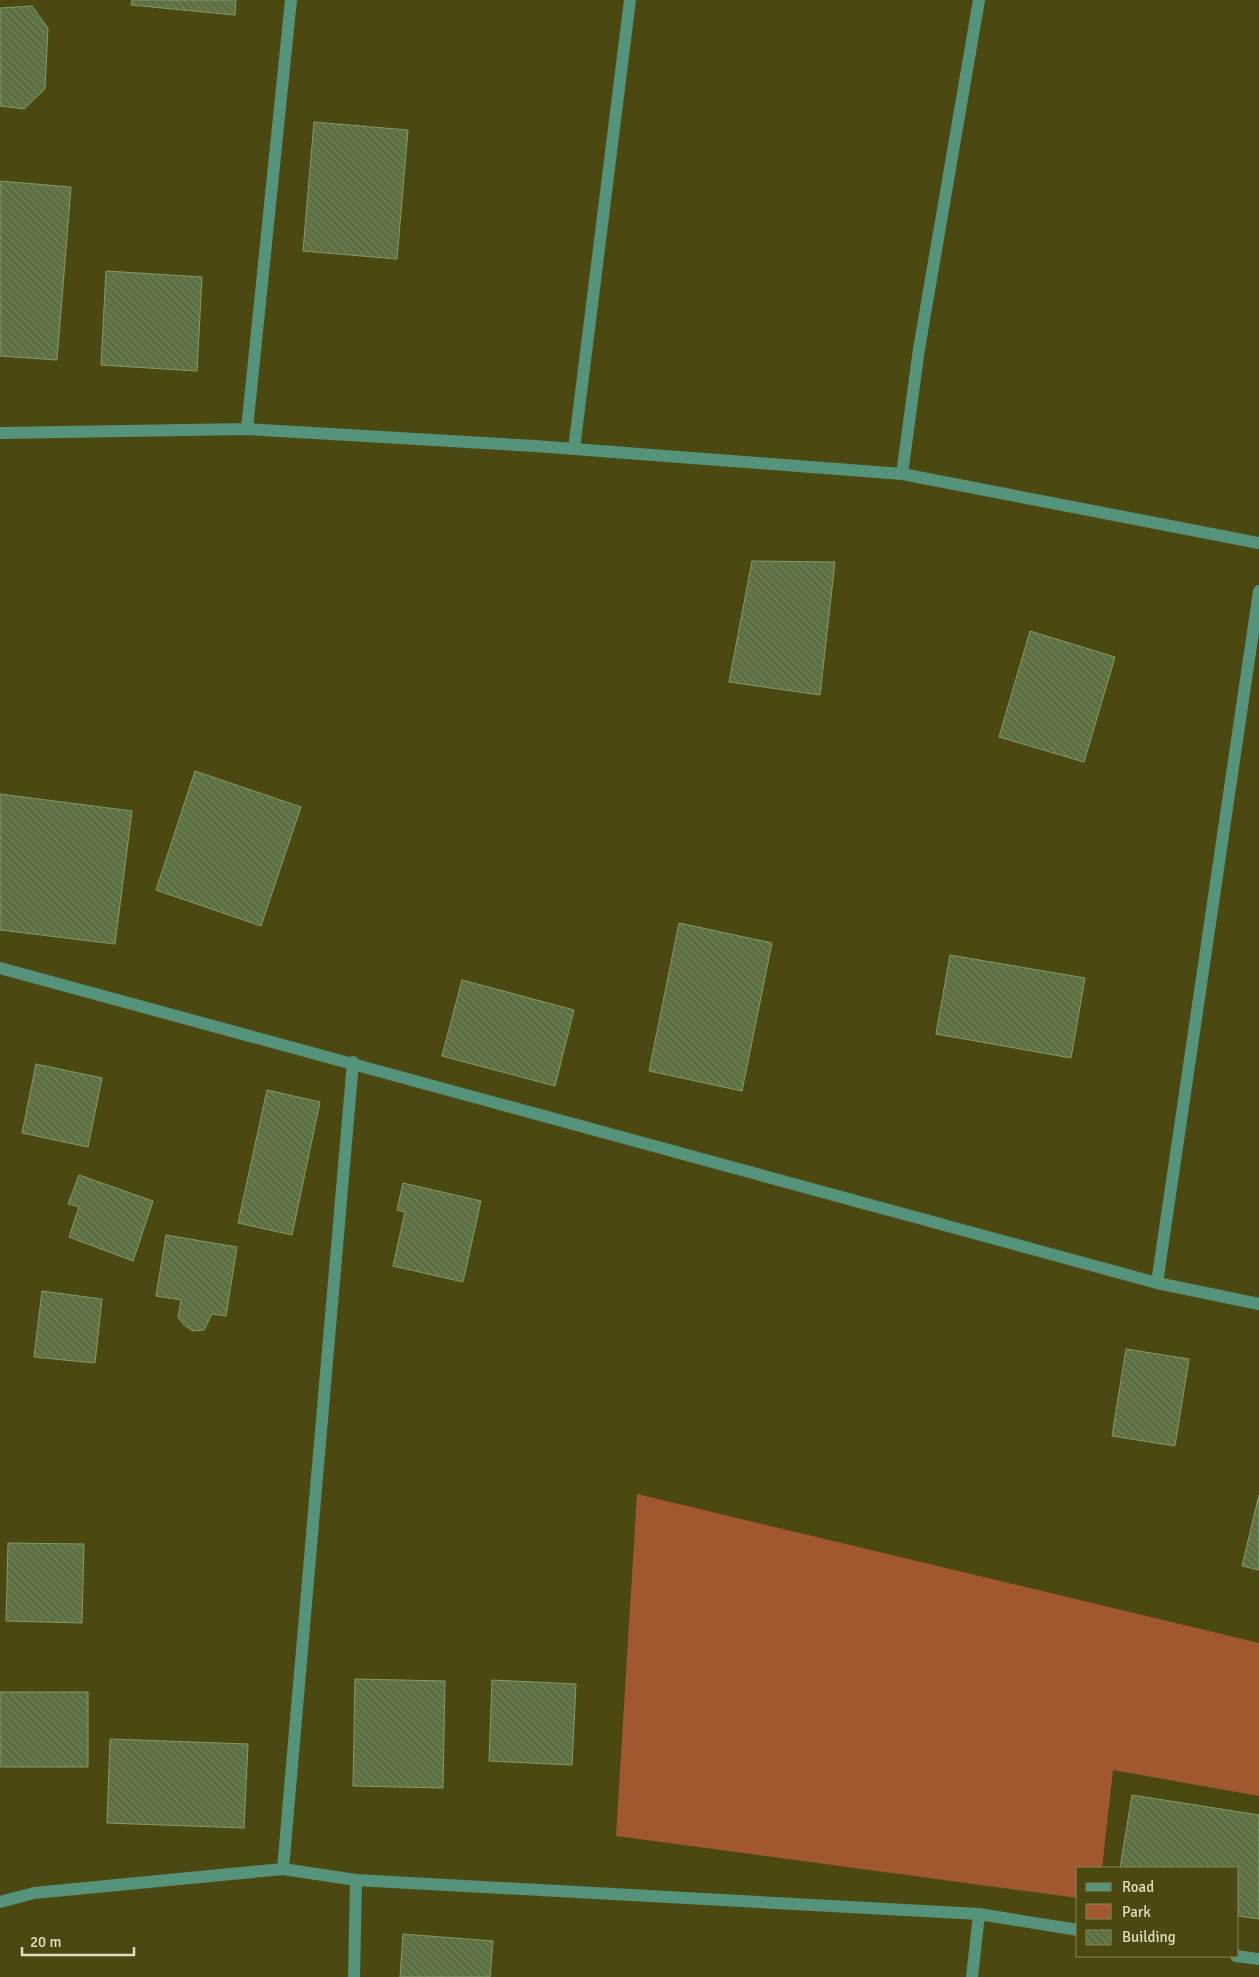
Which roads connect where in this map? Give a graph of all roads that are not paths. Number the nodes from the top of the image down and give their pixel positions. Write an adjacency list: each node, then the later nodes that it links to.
1 (291, 0): 4 (street)
2 (630, 0): 6 (street)
3 (979, 0): 7 (street)
4 (247, 429): 5 (street); 6 (street)
5 (0, 433)
6 (574, 449): 7 (street)
7 (902, 474): 8 (street)
8 (1259, 543)
9 (1259, 590): 12 (street)
10 (0, 968): 11 (street)
11 (353, 1062): 12 (street); 14 (street)
12 (1157, 1282): 13 (street)
13 (1259, 1304)
14 (282, 1869): 15 (street); 16 (street)
15 (356, 1880): 17 (street); 21 (street)
16 (0, 1902)
17 (979, 1914): 18 (street); 22 (street)
18 (1076, 1930)
19 (1239, 1957): 20 (street)
20 (1259, 1960)
21 (354, 1977)
22 (972, 1977)

